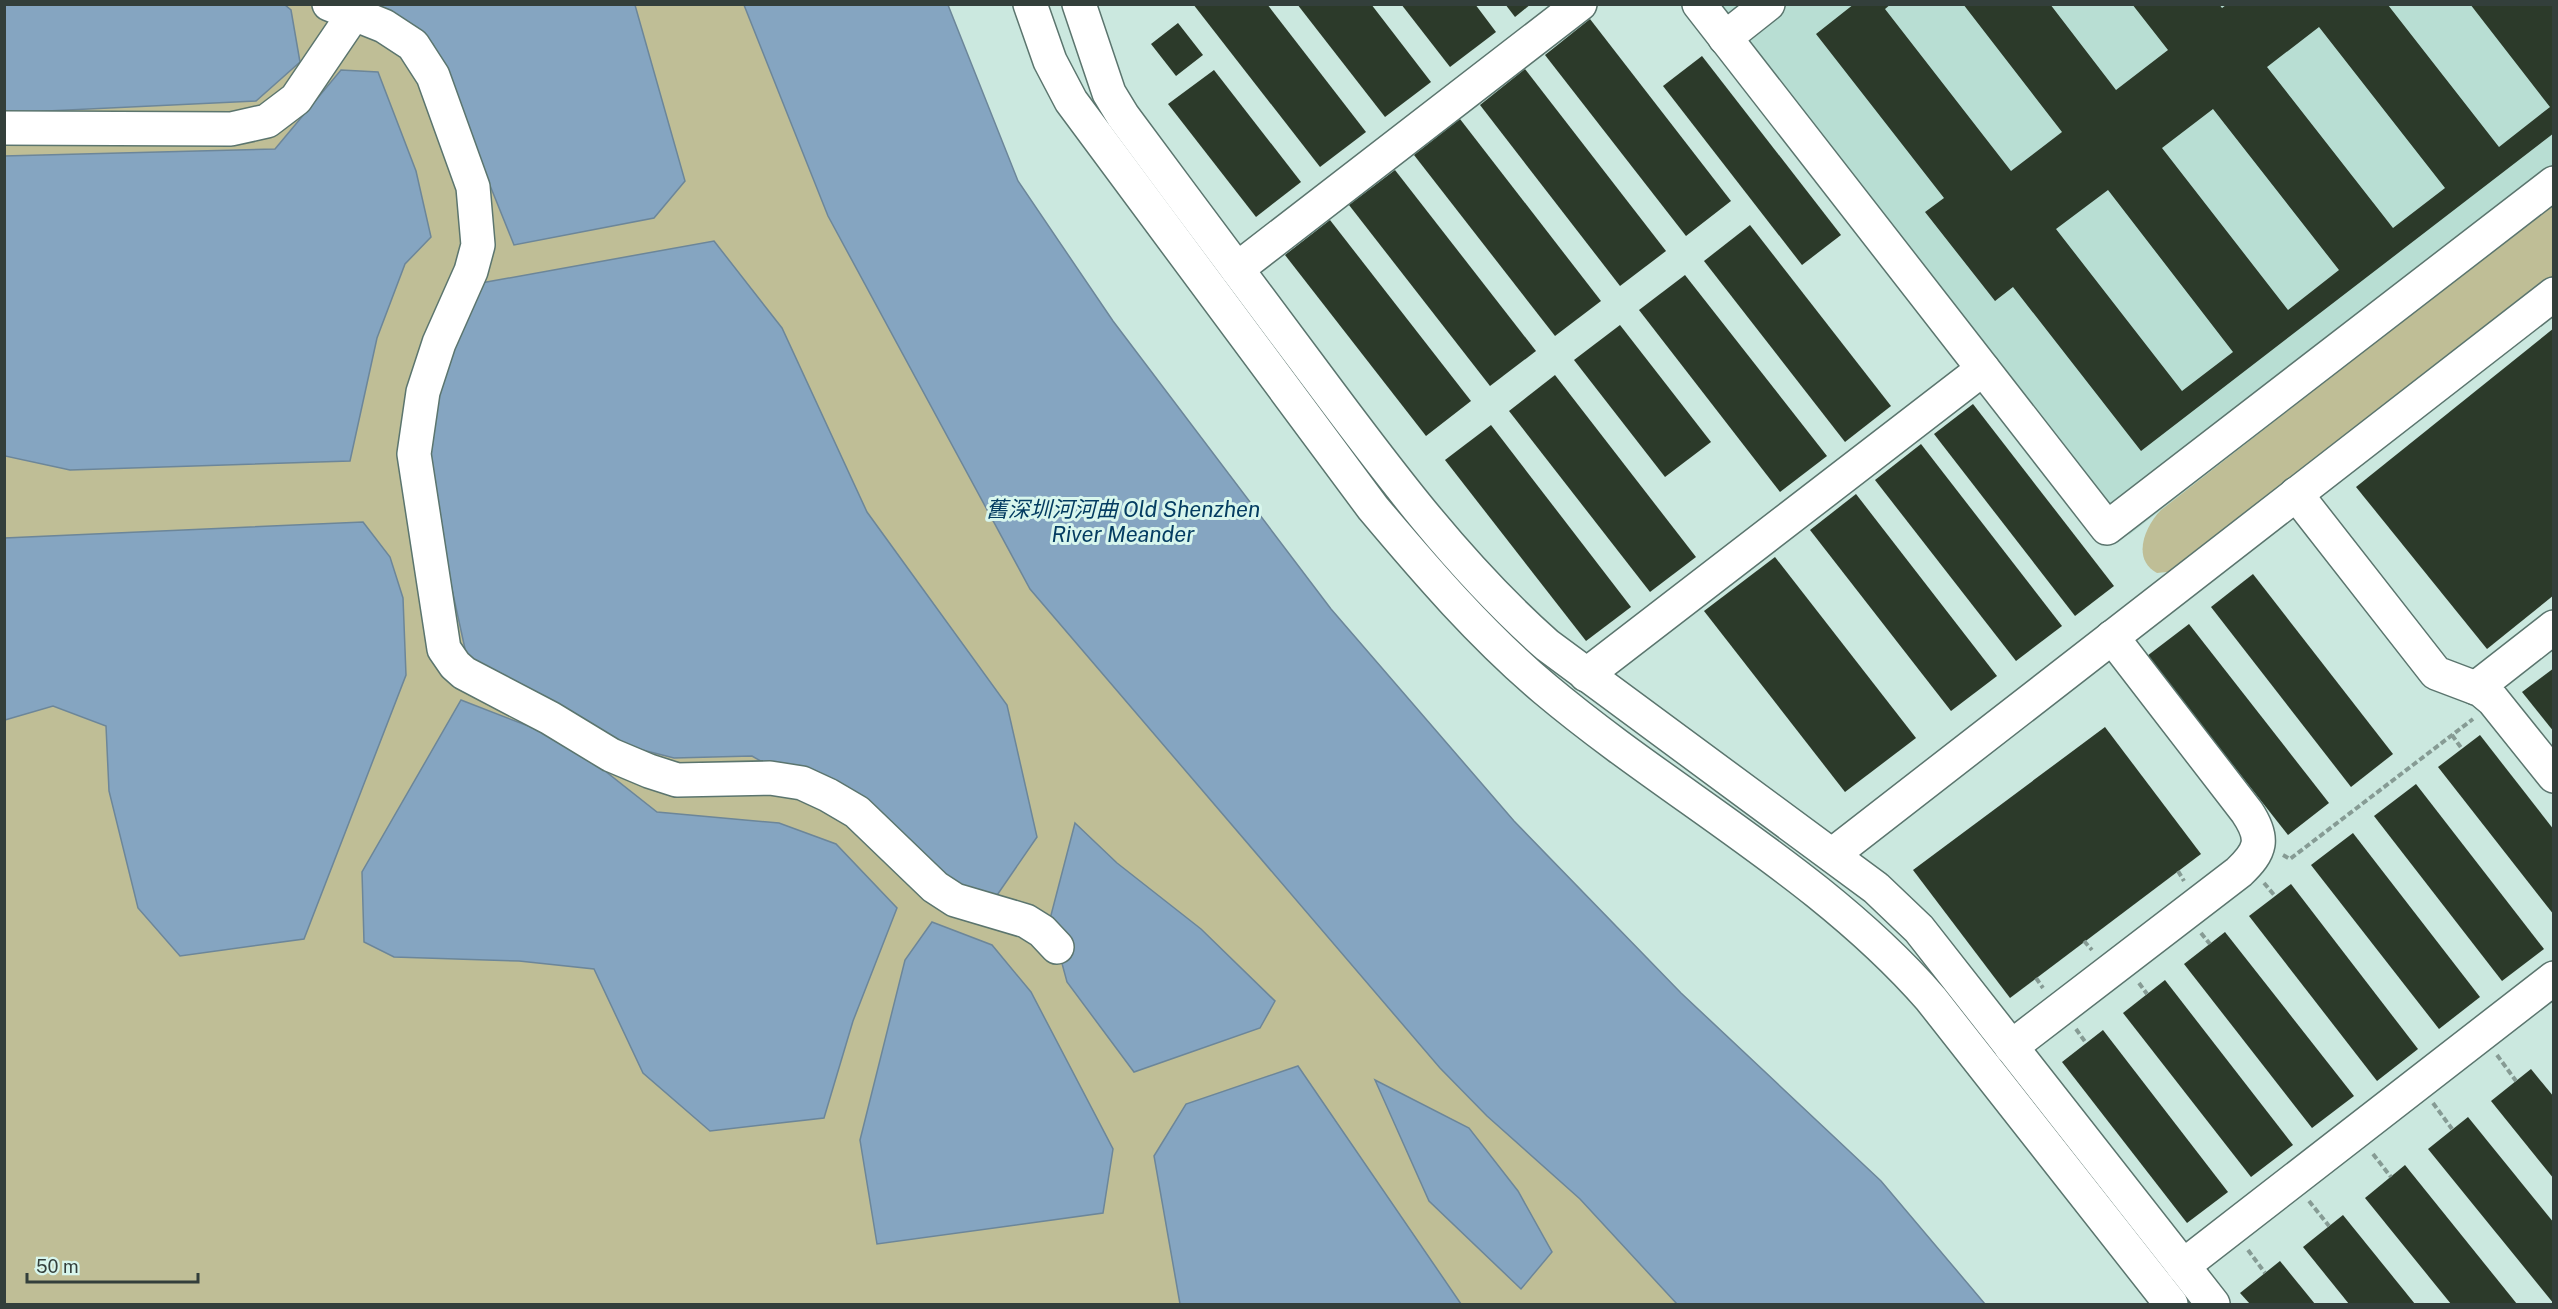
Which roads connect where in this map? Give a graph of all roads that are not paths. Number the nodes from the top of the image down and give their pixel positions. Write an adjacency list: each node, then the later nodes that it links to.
1 (1030, 4): 8 (lane)
2 (1580, 4): 11 (lane)
3 (1699, 4): 7 (lane)
4 (1768, 4): 7 (lane)
5 (341, 10): 9 (lane); 25 (lane)
6 (1083, 18): 8 (lane); 11 (lane)
7 (1725, 38): 13 (lane)
8 (1045, 47): 21 (lane)
9 (4, 128)
10 (2553, 183): 13 (lane)
11 (1237, 269): 17 (lane)
12 (2553, 294): 14 (lane)
13 (1983, 369): 17 (lane)
14 (2296, 494): 16 (lane); 18 (lane)
15 (2553, 627): 18 (lane)
16 (2112, 637): 24 (lane); 27 (lane)
17 (1586, 675): 19 (lane)
18 (2486, 695): 22 (lane)
19 (1660, 730): 20 (lane); 21 (lane)
20 (1693, 753): 23 (lane); 24 (lane)
21 (1640, 760): 23 (lane)
22 (2553, 776)
23 (1671, 784): 29 (lane)
24 (1832, 855): 27 (lane)
25 (1057, 947)
26 (2553, 978): 28 (lane)
27 (2011, 1047): 28 (lane)
28 (2183, 1266): 30 (lane)
29 (2170, 1305)
30 (2213, 1305)

